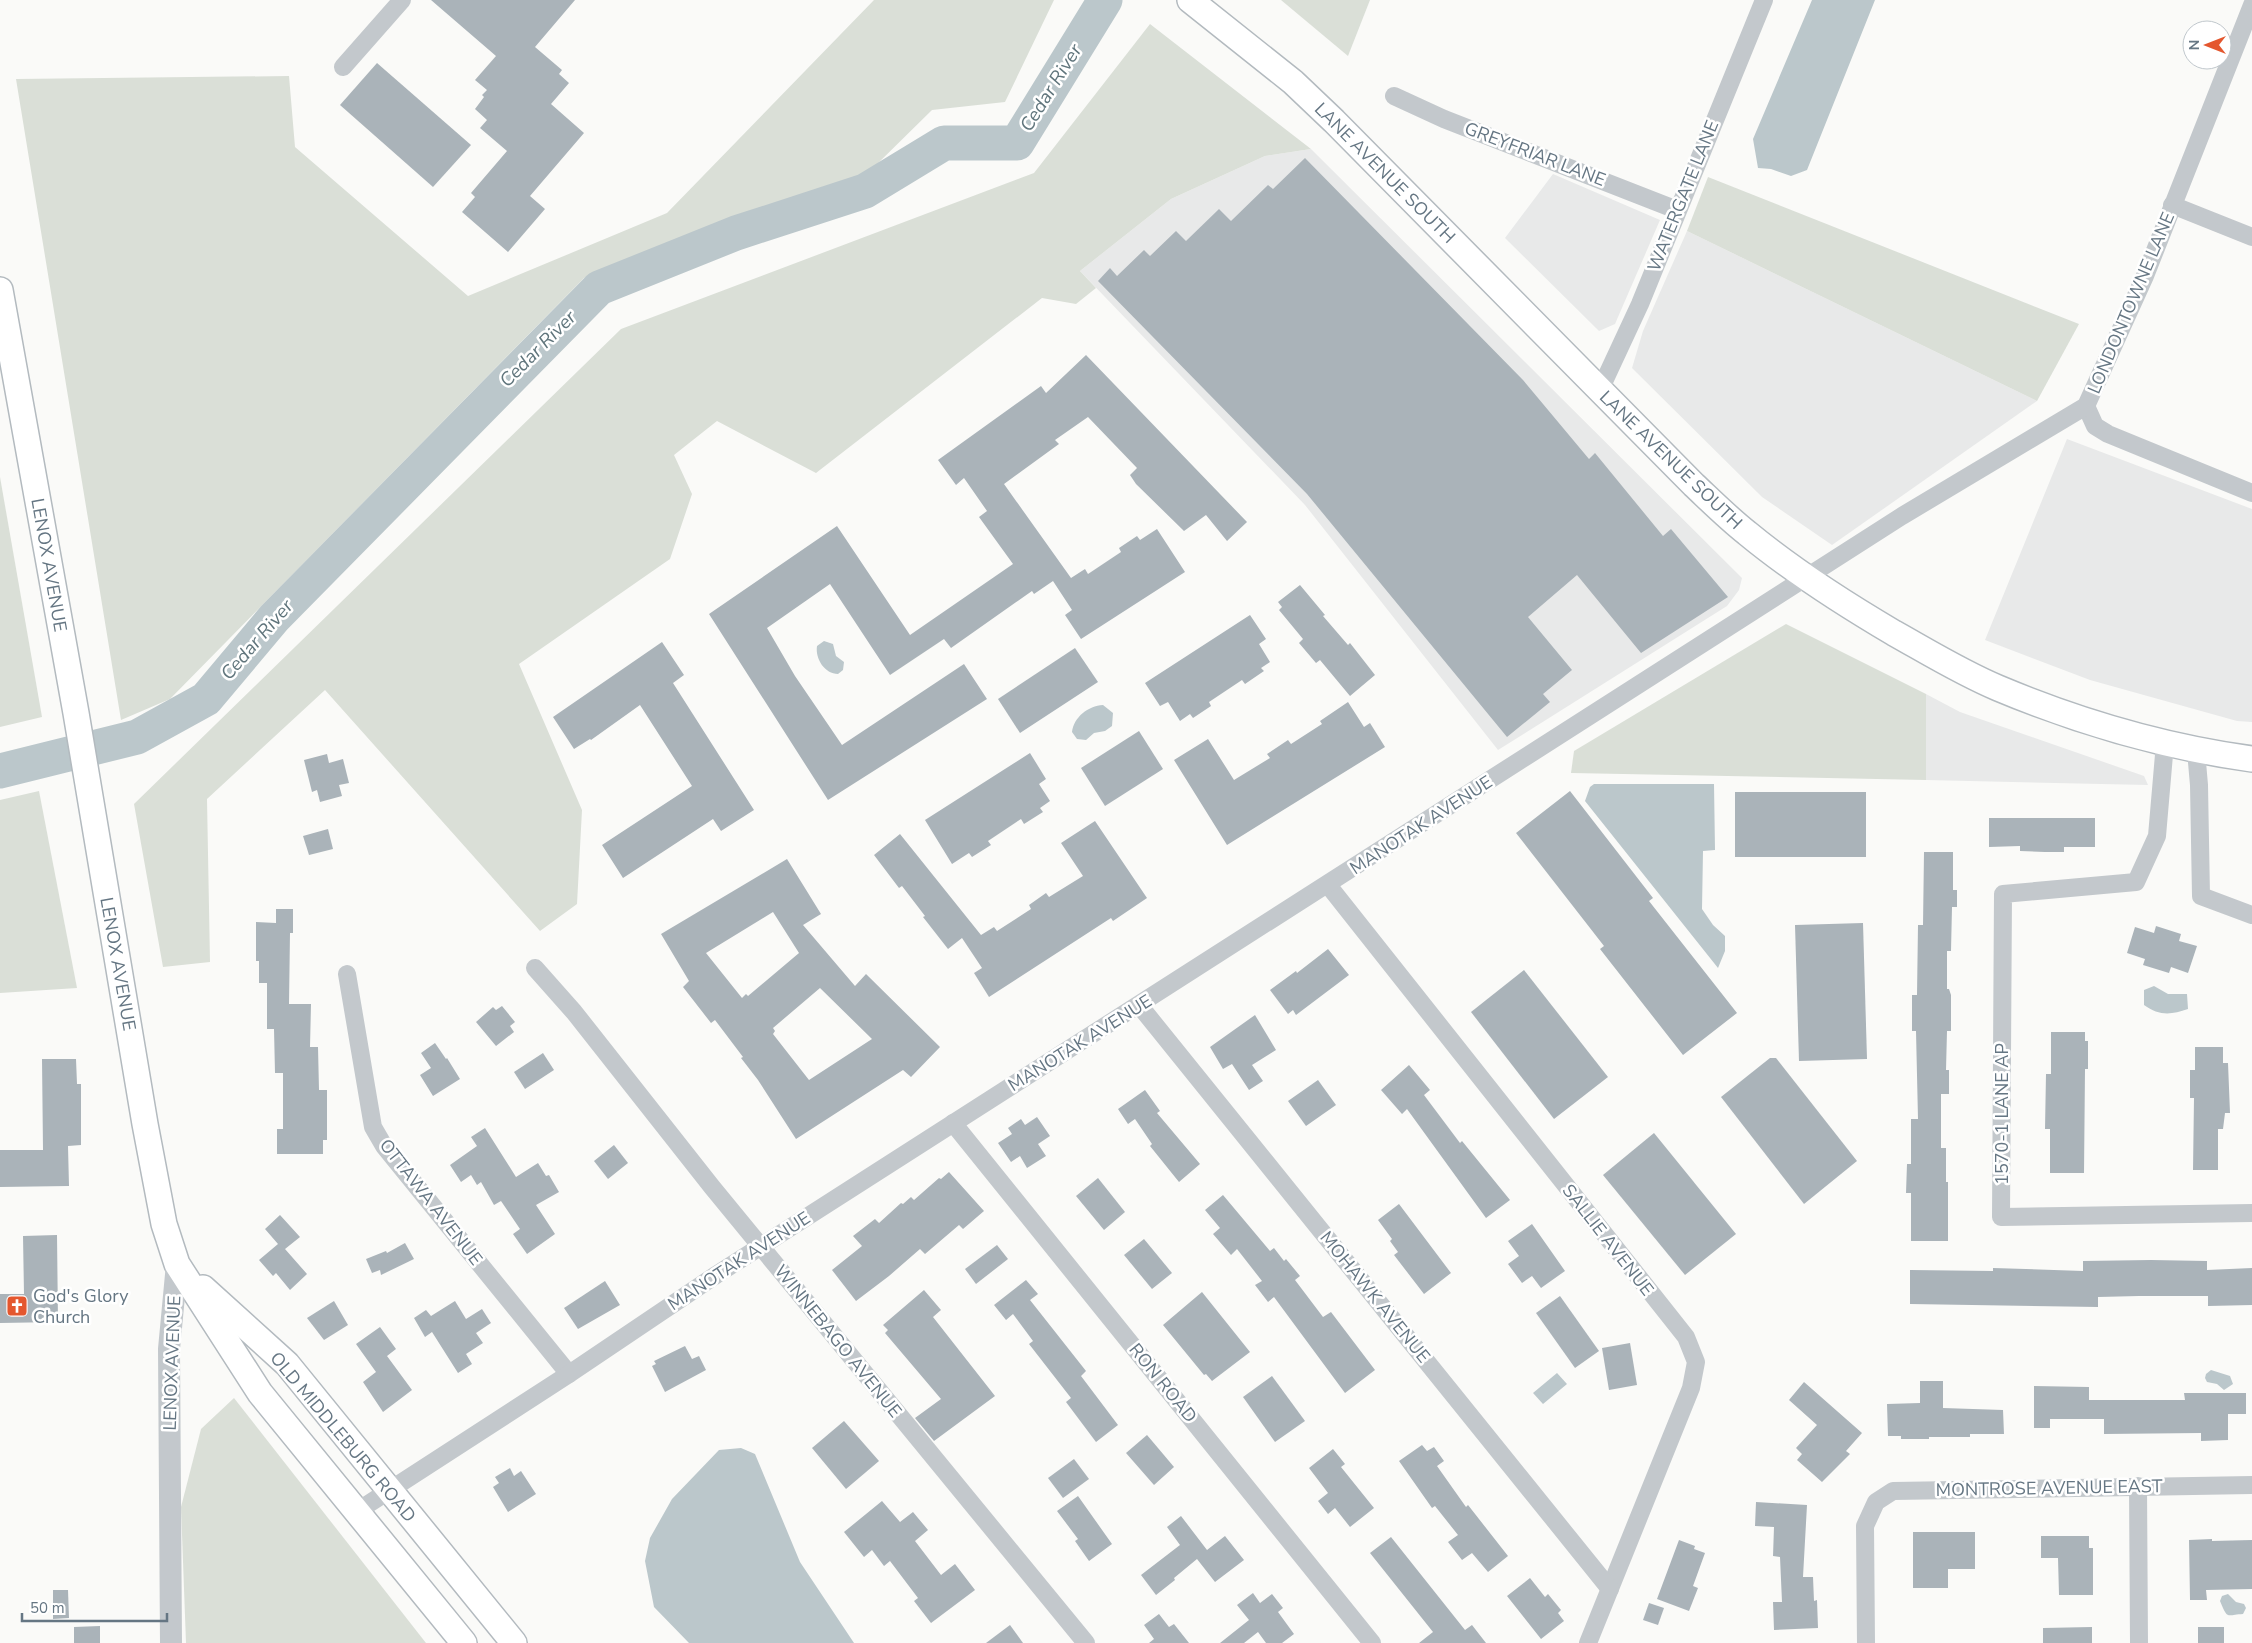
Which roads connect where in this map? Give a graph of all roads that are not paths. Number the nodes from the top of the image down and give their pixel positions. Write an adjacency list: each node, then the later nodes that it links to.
1 (402, 0): 5 (street)
2 (1190, 0): 11 (main road, LANE AVENUE SOUTH)
3 (1764, 0): 8 (street, WATERGATE LANE)
4 (2252, 5): 7 (street, LONDONTOWNE LANE)
5 (343, 67)
6 (1394, 96): 8 (street, GREYFRIAR LANE)
7 (2172, 205): 9 (street); 12 (street, LONDONTOWNE LANE)
8 (1677, 210): 11 (street, WATERGATE LANE)
9 (2252, 237)
10 (0, 290): 26 (main road, LENOX AVENUE)
11 (1600, 390): 14 (main road, LANE AVENUE SOUTH)
12 (2086, 406): 13 (street); 14 (street, LONDONTOWNE LANE)
13 (2252, 493)
14 (1806, 578): 15 (main road, LANE AVENUE SOUTH); 18 (street, MANOTAK AVENUE)
15 (2165, 743): 16 (main road, LANE AVENUE SOUTH); 24 (street, 1570-1 LANE AP)
16 (2196, 751): 17 (main road, LANE AVENUE SOUTH); 19 (street)
17 (2252, 759)
18 (1328, 885): 22 (street, MANOTAK AVENUE); 32 (street, SALLIE AVENUE)
19 (2252, 915)
20 (535, 968): 25 (street, WINNEBAGO AVENUE)
21 (347, 974): 27 (street, OTTAWA AVENUE)
22 (1139, 1005): 23 (street, MANOTAK AVENUE); 32 (street, MOHAWK AVENUE)
23 (953, 1123): 25 (street, MANOTAK AVENUE); 37 (street, RON ROAD)
24 (2252, 1213)
25 (761, 1247): 27 (street, MANOTAK AVENUE); 36 (street, WINNEBAGO AVENUE)
26 (177, 1264): 30 (main road, OLD MIDDLEBURG ROAD); 31 (main road, OLD MIDDLEBURG ROAD); 33 (street, LENOX AVENUE)
27 (569, 1374): 30 (street, MANOTAK AVENUE)
28 (2252, 1485): 29 (street, MONTROSE AVENUE EAST)
29 (2138, 1486): 39 (street, MONTROSE AVENUE EAST); 40 (street)
30 (388, 1489): 31 (street, MANOTAK AVENUE); 35 (main road, OLD MIDDLEBURG ROAD)
31 (356, 1512): 34 (main road, OLD MIDDLEBURG ROAD)
32 (1610, 1589): 38 (street, SALLIE AVENUE)
33 (172, 1643)
34 (464, 1643)
35 (514, 1643)
36 (1086, 1643)
37 (1372, 1643)
38 (1588, 1643)
39 (1866, 1643)
40 (2139, 1643)

